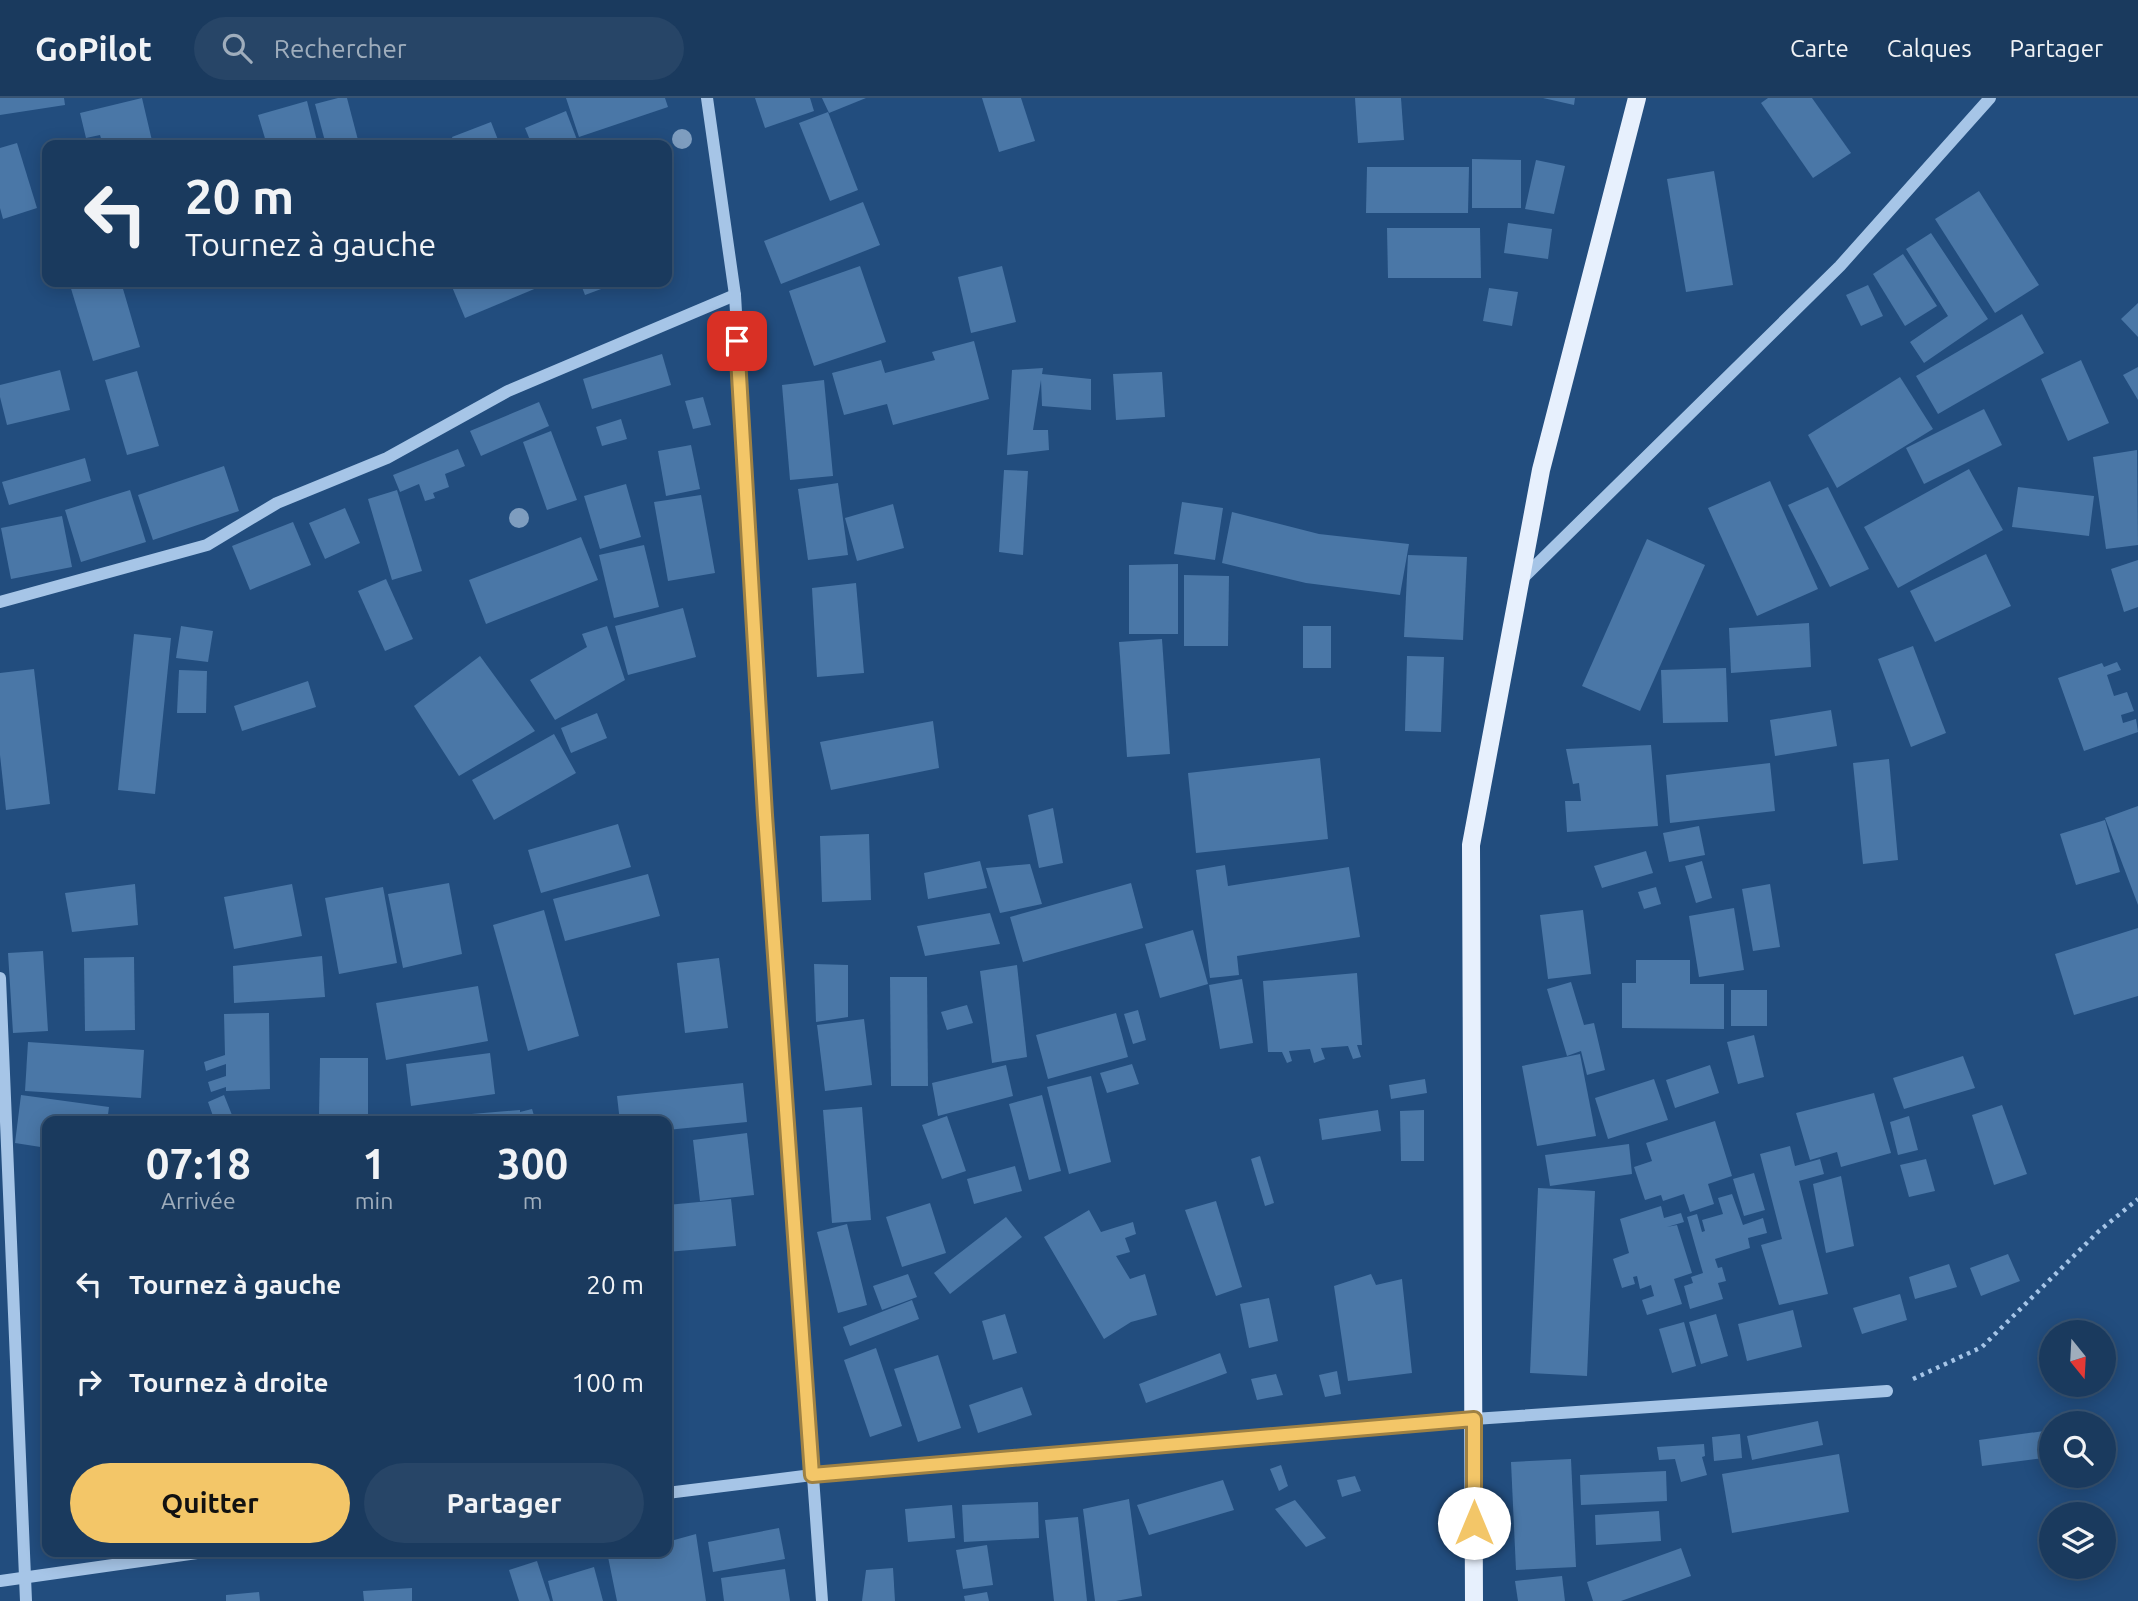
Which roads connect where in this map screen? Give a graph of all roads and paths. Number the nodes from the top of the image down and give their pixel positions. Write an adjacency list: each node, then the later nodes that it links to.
1 (707, 98): 4 (street)
2 (1637, 98): 5 (main road)
3 (1990, 98): 5 (street)
4 (735, 295): 6 (street); 11 (street)
5 (1522, 579): 10 (main road)
6 (0, 602)
7 (0, 978): 14 (street)
8 (2138, 1199): 9 (path)
9 (1886, 1391): 10 (street)
10 (1474, 1419): 11 (street); 18 (main road)
11 (812, 1475): 12 (street); 17 (street)
12 (672, 1492)
13 (168, 1557): 14 (street)
14 (26, 1577): 15 (street); 16 (street)
15 (0, 1581)
16 (26, 1601)
17 (822, 1601)
18 (1474, 1601)

